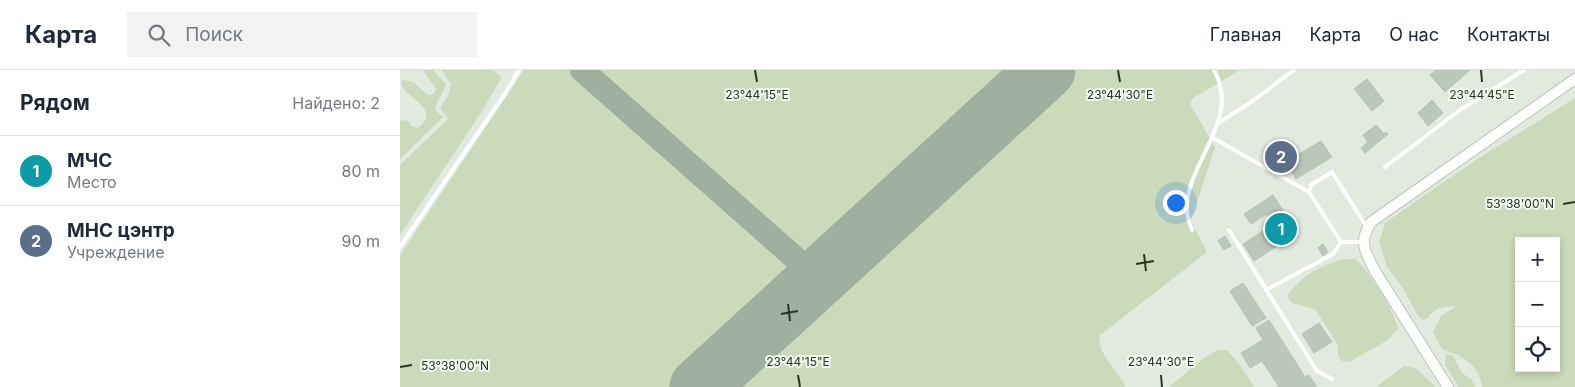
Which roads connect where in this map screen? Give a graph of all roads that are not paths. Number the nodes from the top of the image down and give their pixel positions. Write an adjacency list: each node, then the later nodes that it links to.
1 (1214, 70): 6 (lane)
2 (1294, 70): 6 (lane)
3 (1524, 70): 8 (lane)
4 (516, 71): 15 (lane)
5 (1575, 79): 10 (street)
6 (1218, 123): 7 (lane)
7 (1213, 138): 9 (lane); 11 (lane)
8 (1386, 167)
9 (1310, 192): 10 (lane); 13 (lane)
10 (1367, 227): 14 (street)
11 (1192, 230)
12 (1229, 230): 16 (lane)
13 (1340, 242): 14 (lane); 16 (lane)
14 (1363, 242): 18 (street)
15 (400, 247)
16 (1266, 290): 17 (lane)
17 (1332, 379)
18 (1448, 387)

